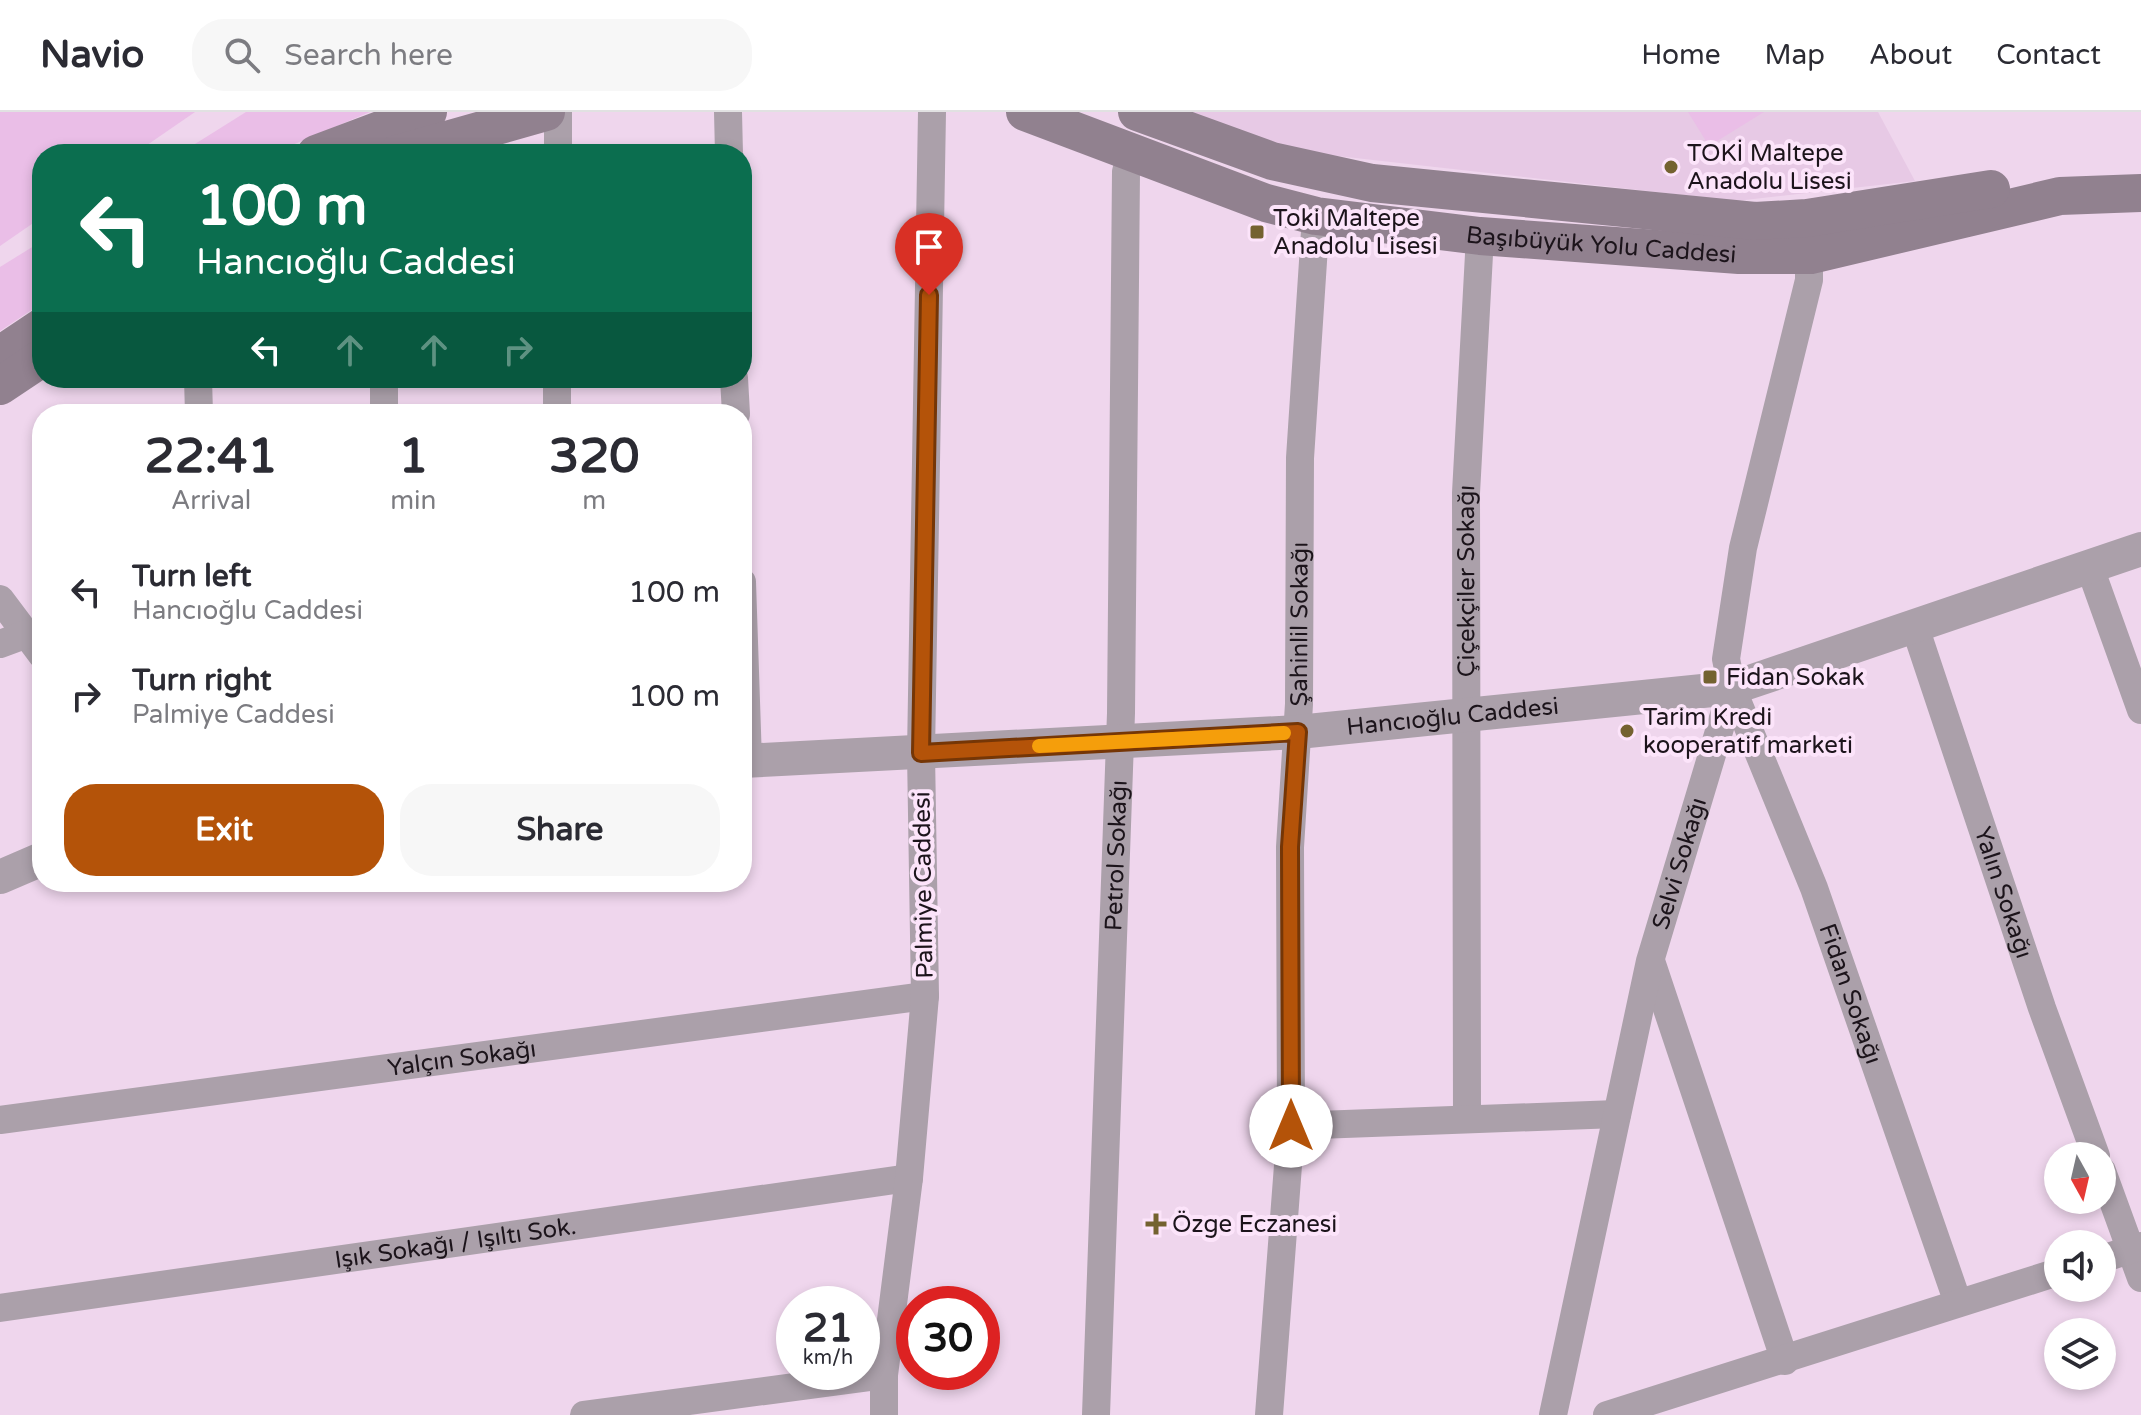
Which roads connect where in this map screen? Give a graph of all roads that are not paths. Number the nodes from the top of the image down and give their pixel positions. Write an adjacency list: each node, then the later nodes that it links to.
1 (428, 112): 8 (main road)
2 (546, 112): 8 (main road)
3 (558, 112): 10 (street)
4 (728, 112): 11 (street)
5 (932, 112): 34 (street, Palmiye Caddesi)
6 (1025, 112): 12 (main road, Başıbüyük Yolu Caddesi)
7 (1137, 112): 17 (main road, Başıbüyük Yolu Caddesi)
8 (399, 130): 9 (main road)
9 (351, 144)
10 (558, 144)
11 (729, 144)
12 (1131, 152): 15 (main road, Başıbüyük Yolu Caddesi); 33 (street, Petrol Sokağı)
13 (2141, 174): 17 (main road, Başıbüyük Yolu Caddesi)
14 (2141, 193): 17 (main road, Başıbüyük Yolu Caddesi)
15 (1316, 216): 16 (main road, Başıbüyük Yolu Caddesi); 32 (street, Şahinlil Sokağı)
16 (1480, 236): 17 (main road, Başıbüyük Yolu Caddesi); 31 (street, Çiçekçiler Sokağı)
17 (1809, 237): 29 (street, Selvi Sokağı)
18 (32, 334): 19 (main road)
19 (0, 355)
20 (32, 365): 21 (main road)
21 (0, 386)
22 (2141, 549): 23 (street, Hancıoğlu Caddesi)
23 (2089, 565): 25 (street, Hancıoğlu Caddesi); 30 (street)
24 (0, 599): 26 (street)
25 (1915, 627): 29 (street, Hancıoğlu Caddesi); 44 (street, Yalın Sokağı)
26 (32, 641)
27 (0, 644): 28 (street)
28 (32, 644)
29 (1732, 688): 31 (street, Hancıoğlu Caddesi); 38 (street, Selvi Sokağı); 51 (street, Fidan Sokağı)
30 (2141, 710)
31 (1468, 716): 32 (street, Hancıoğlu Caddesi); 41 (street, Çiçekçiler Sokağı)
32 (1298, 732): 33 (street, Hancıoğlu Caddesi); 43 (street, Şahinlil Sokağı)
33 (1119, 741): 34 (street, Hancıoğlu Caddesi); 57 (street, Petrol Sokağı)
34 (921, 753): 35 (street, Hancıoğlu Caddesi); 39 (street, Palmiye Caddesi)
35 (752, 761)
36 (32, 863): 37 (street)
37 (0, 877)
38 (1650, 961): 40 (street, Selvi Sokağı); 53 (street)
39 (925, 996): 42 (street, Yalçın Sokağı); 45 (street, Palmiye Caddesi)
40 (1617, 1114): 41 (street); 59 (street, Selvi Sokağı)
41 (1467, 1119): 43 (street)
42 (0, 1120)
43 (1291, 1126): 58 (street, Şahinlil Sokağı)
44 (2091, 1142)
45 (909, 1178): 52 (street, Işık Sokağı / Işıltı Sok.); 54 (street, Palmiye Caddesi)
46 (2116, 1203): 47 (street)
47 (2136, 1248): 48 (street); 50 (street)
48 (2116, 1254)
49 (2044, 1276): 51 (street)
50 (2141, 1278)
51 (1958, 1303): 53 (street)
52 (0, 1308)
53 (1785, 1361): 60 (street)
54 (884, 1375): 55 (street); 56 (street, Palmiye Caddesi)
55 (584, 1415)
56 (884, 1415)
57 (1096, 1415)
58 (1269, 1415)
59 (1553, 1415)
60 (1607, 1415)

